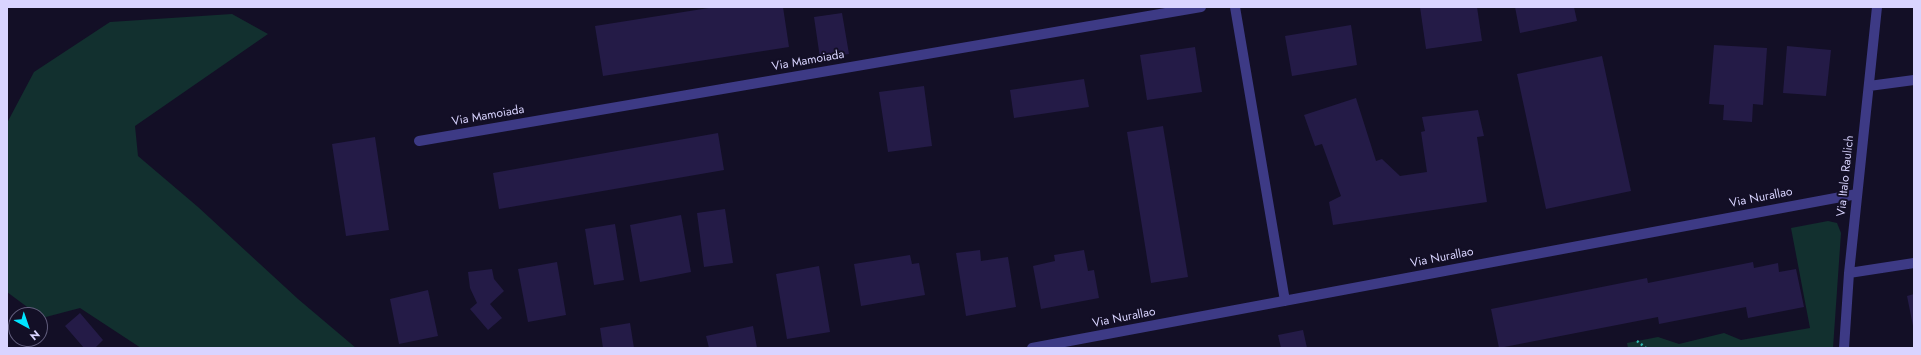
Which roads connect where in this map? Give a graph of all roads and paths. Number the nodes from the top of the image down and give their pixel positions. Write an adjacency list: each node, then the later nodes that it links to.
1 (1201, 7): 6 (street, Via Mamoiada)
2 (1235, 7): 10 (street)
3 (1877, 7): 5 (street, Via Italo Raulich)
4 (1914, 80): 5 (street)
5 (1869, 86): 7 (street, Via Italo Raulich)
6 (419, 141)
7 (1857, 194): 9 (street, Via Italo Raulich); 10 (street, Via Nurallao)
8 (1914, 263): 9 (street)
9 (1849, 273): 14 (street, Via Italo Raulich)
10 (1285, 301): 12 (street, Via Nurallao)
11 (1636, 341): 13 (path)
12 (1032, 348)
13 (1646, 348)
14 (1844, 348)

